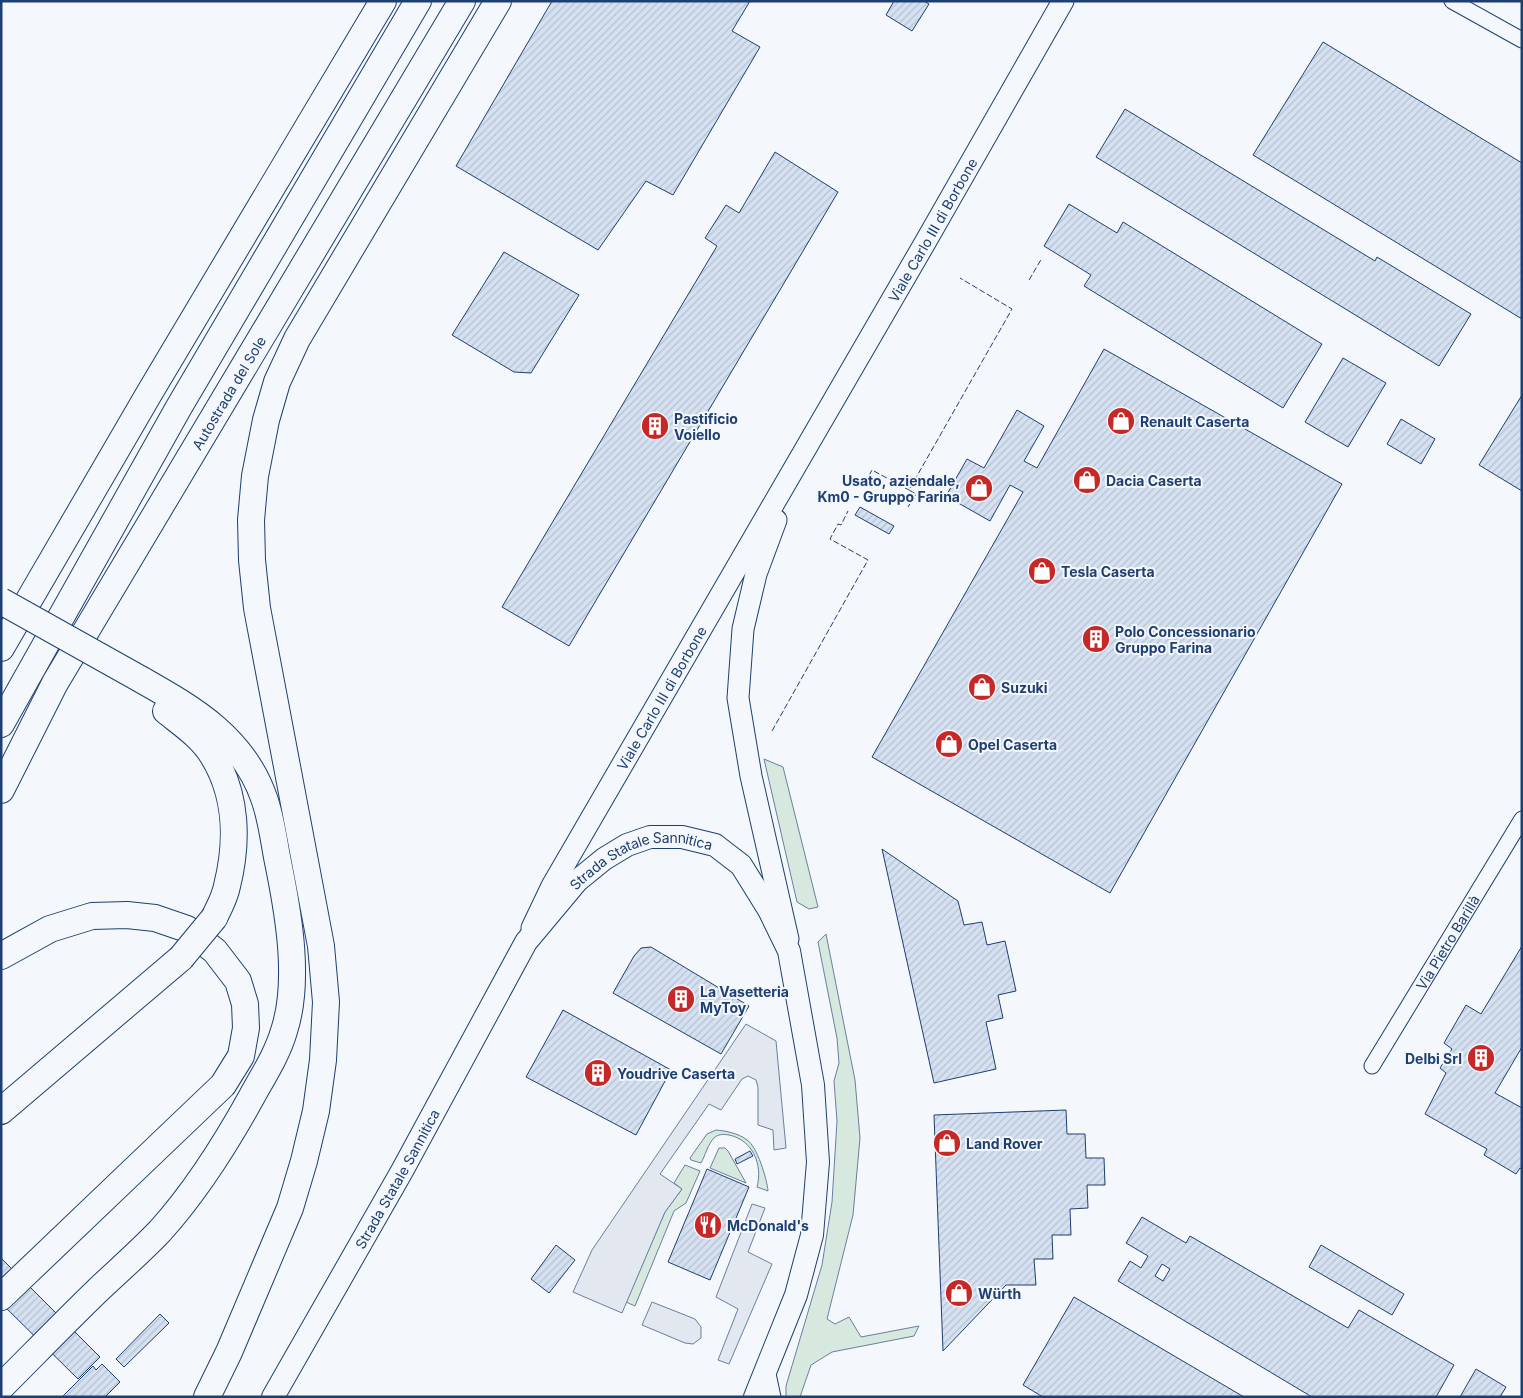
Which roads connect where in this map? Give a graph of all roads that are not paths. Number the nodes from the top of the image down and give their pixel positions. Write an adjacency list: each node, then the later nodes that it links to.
1 (383, 1): 11 (highway)
2 (418, 1): 13 (highway)
3 (462, 1): 14 (highway, Autostrada del Sole)
4 (498, 1): 24 (highway)
5 (1063, 1): 8 (main road, Viale Carlo III di Borbone)
6 (1452, 1): 7 (street)
7 (1522, 40)
8 (801, 457): 16 (main road, Viale Carlo III di Borbone); 17 (main road, Viale Carlo III di Borbone)
9 (1, 601): 12 (highway, bridge)
10 (1, 617): 12 (highway)
11 (1, 648)
12 (138, 686): 20 (highway, bridge); 23 (highway)
13 (1, 724)
14 (1, 790)
15 (1522, 819): 19 (street, Via Pietro Barillà)
16 (526, 942): 17 (main road, Strada Statale Sannitica); 25 (main road, Strada Statale Sannitica)
17 (790, 951): 22 (main road, Strada Statale Sannitica)
18 (1, 956): 21 (highway)
19 (1372, 1066)
20 (1, 1111)
21 (1, 1298)
22 (767, 1368): 26 (main road, Strada Statale Sannitica); 27 (street)
23 (1, 1388)
24 (207, 1397)
25 (273, 1397)
26 (755, 1397)
27 (773, 1397)

